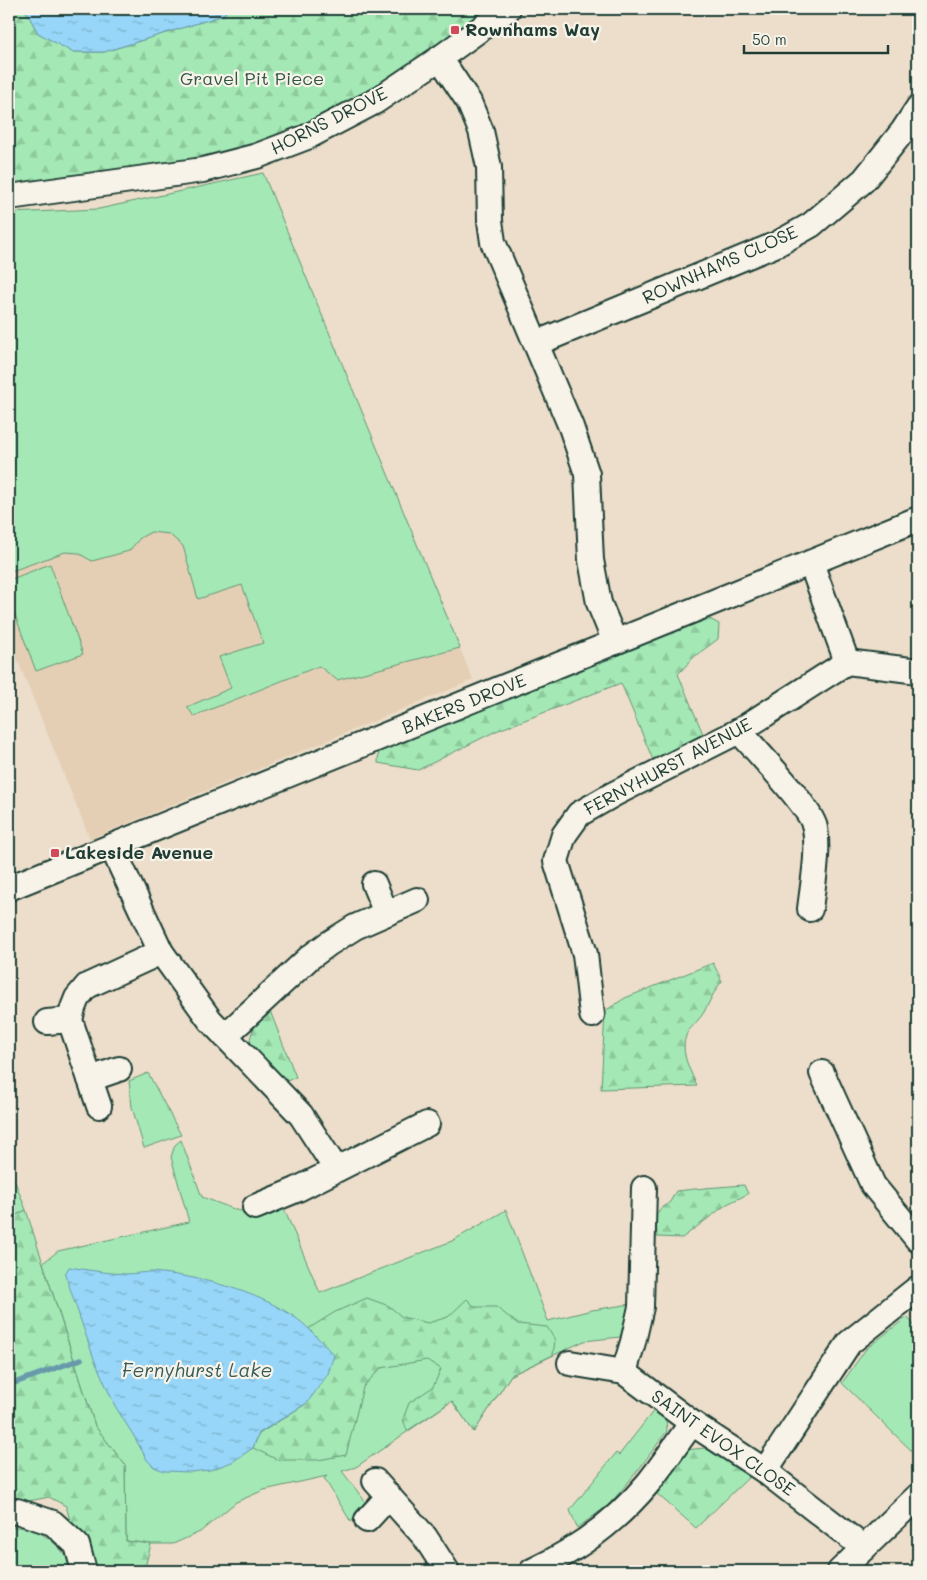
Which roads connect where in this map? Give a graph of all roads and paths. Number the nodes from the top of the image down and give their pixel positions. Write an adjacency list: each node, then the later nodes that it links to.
1 (508, 9): 2 (street, HORNS DROVE)
2 (440, 58): 4 (street, HORNS DROVE); 5 (street)
3 (918, 108): 5 (street, ROWNHAMS CLOSE)
4 (9, 197)
5 (536, 343): 8 (street)
6 (918, 519): 7 (street, BAKERS DROVE)
7 (811, 563): 8 (street, BAKERS DROVE); 9 (street)
8 (615, 642): 12 (street, BAKERS DROVE)
9 (847, 662): 10 (street); 11 (street, FERNYHURST AVENUE)
10 (918, 671)
11 (739, 731): 16 (street); 19 (street, FERNYHURST AVENUE)
12 (112, 847): 14 (street, BAKERS DROVE); 18 (street)
13 (374, 884): 17 (street)
14 (9, 888)
15 (417, 900): 17 (street)
16 (810, 909)
17 (386, 912): 22 (street)
18 (161, 952): 20 (street); 22 (street)
19 (592, 1015)
20 (70, 1020): 21 (street); 25 (street)
21 (47, 1022)
22 (225, 1036): 28 (street)
23 (119, 1069): 25 (street)
24 (822, 1073): 31 (street)
25 (90, 1079): 26 (street)
26 (99, 1106)
27 (427, 1124): 28 (street)
28 (336, 1169): 30 (street)
29 (644, 1188): 34 (street)
30 (255, 1207)
31 (918, 1240)
32 (918, 1288): 36 (street)
33 (570, 1363): 34 (street, SAINT EVOX CLOSE)
34 (624, 1372): 35 (street, SAINT EVOX CLOSE)
35 (692, 1423): 36 (street, SAINT EVOX CLOSE); 41 (street)
36 (765, 1471): 40 (street, SAINT EVOX CLOSE)
37 (914, 1510): 40 (street)
38 (9, 1512): 42 (street)
39 (367, 1520): 43 (street)
40 (864, 1548): 45 (street)
41 (563, 1565): 44 (street)
42 (84, 1571)
43 (447, 1571)
44 (532, 1571)
45 (840, 1571)

